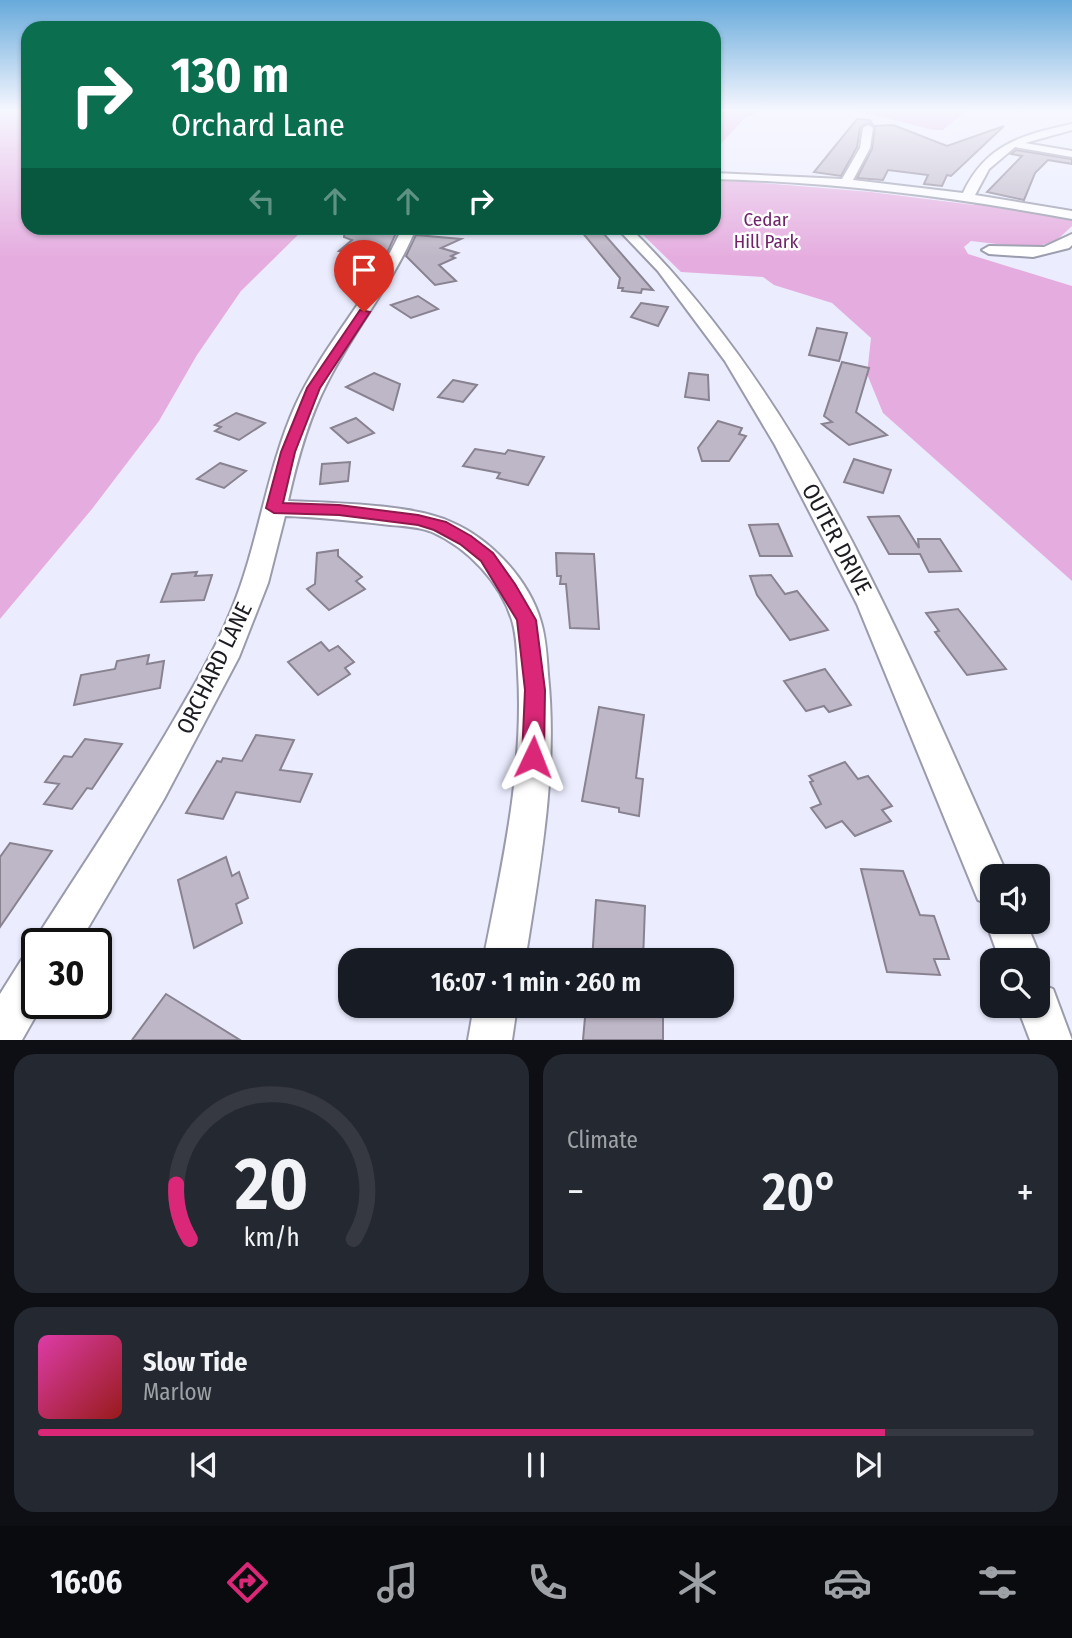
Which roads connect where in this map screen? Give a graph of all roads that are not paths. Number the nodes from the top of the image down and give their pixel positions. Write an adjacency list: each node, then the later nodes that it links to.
1 (858, 160): 4 (street)
2 (989, 160): 5 (street)
3 (721, 176): 4 (street)
4 (845, 183): 5 (street)
5 (967, 198): 6 (street)
6 (1072, 215)
7 (406, 235): 11 (street, ORCHARD LANE)
8 (630, 235): 12 (street, OUTER DRIVE)
9 (1072, 238): 10 (street)
10 (989, 250)
11 (274, 508): 13 (street, ORCHARD LANE); 14 (street)
12 (983, 864)
13 (65, 928)
14 (506, 948)
15 (21, 1000): 18 (street)
16 (494, 1018): 19 (street)
17 (1043, 1018): 20 (street)
18 (0, 1034)
19 (490, 1040)
20 (1052, 1040)

